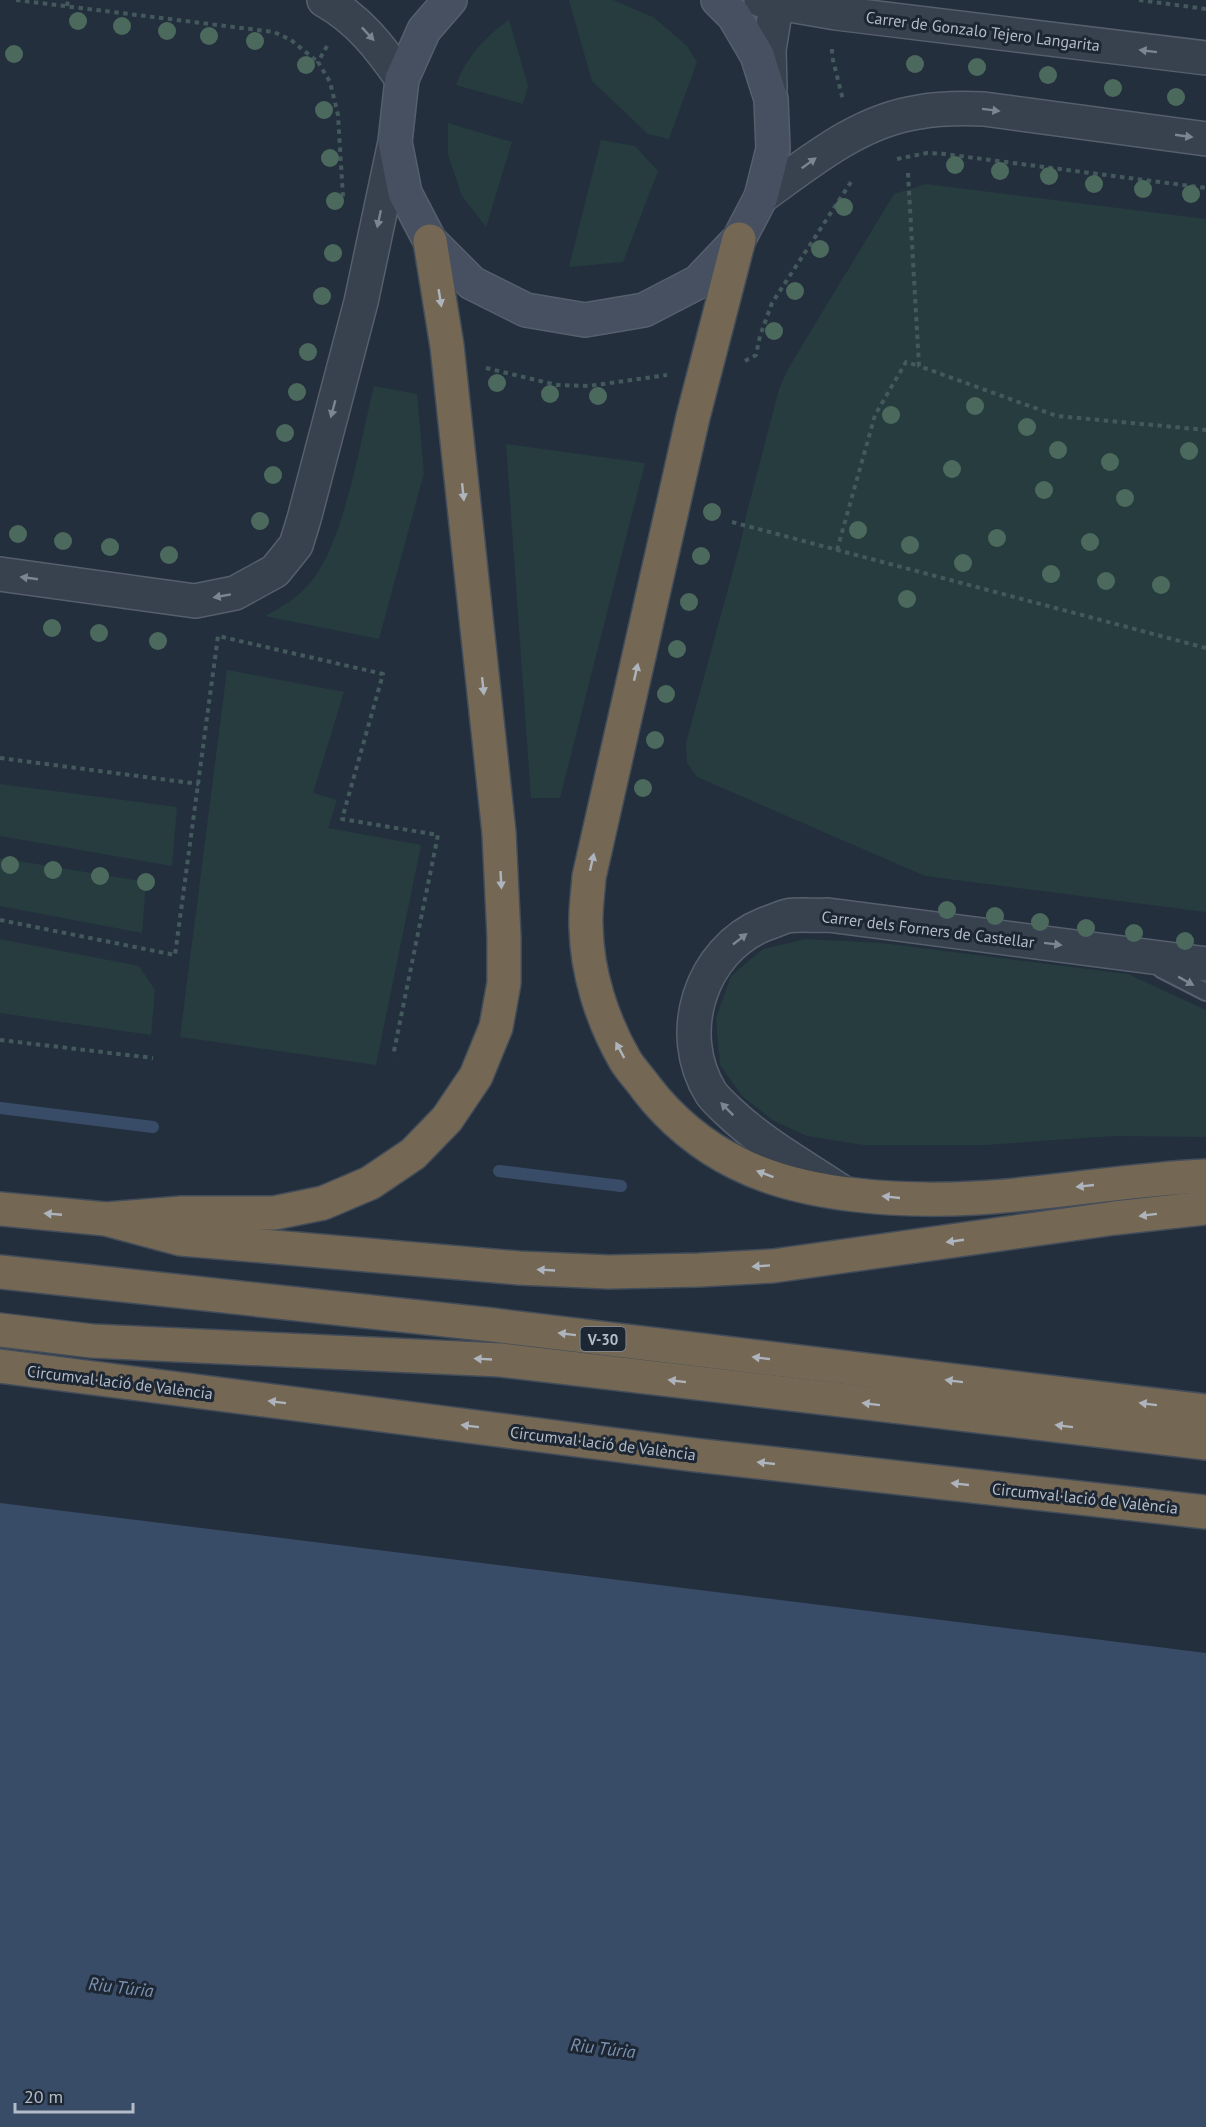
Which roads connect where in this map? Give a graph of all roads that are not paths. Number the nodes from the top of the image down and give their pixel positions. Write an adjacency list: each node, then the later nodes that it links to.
1 (450, 0): 6 (street)
2 (718, 0): 7 (street)
3 (771, 1): 5 (street, Carrer de Gonzalo Tejero Langarita, one-way to 3); 7 (street)
4 (334, 6): 6 (street, one-way to 6)
5 (1206, 58)
6 (402, 79): 9 (street)
7 (771, 99): 10 (street)
8 (1206, 139): 10 (street, one-way to 8)
9 (395, 142): 12 (street); 13 (street, one-way to 13)
10 (761, 197): 11 (street)
11 (740, 239): 12 (street); 18 (highway, one-way to 11)
12 (430, 241): 21 (highway, one-way to 21)
13 (0, 574)
14 (1128, 953): 15 (street, Carrer dels Forners de Castellar); 16 (lane, one-way to 16); 18 (street, Carrer dels Forners de Castellar, one-way to 14)
15 (1206, 964)
16 (1206, 992)
17 (1206, 1176): 18 (highway, one-way to 18)
18 (842, 1192)
19 (1206, 1208): 21 (highway, one-way to 21)
20 (0, 1209): 21 (highway, one-way to 20)
21 (106, 1219)
22 (0, 1272): 25 (highway, V-30, one-way to 22)
23 (0, 1330): 26 (highway, one-way to 23)
24 (0, 1366): 27 (highway, Circumval·lació de València, one-way to 24)
25 (1206, 1411)
26 (1206, 1443)
27 (1206, 1512)

